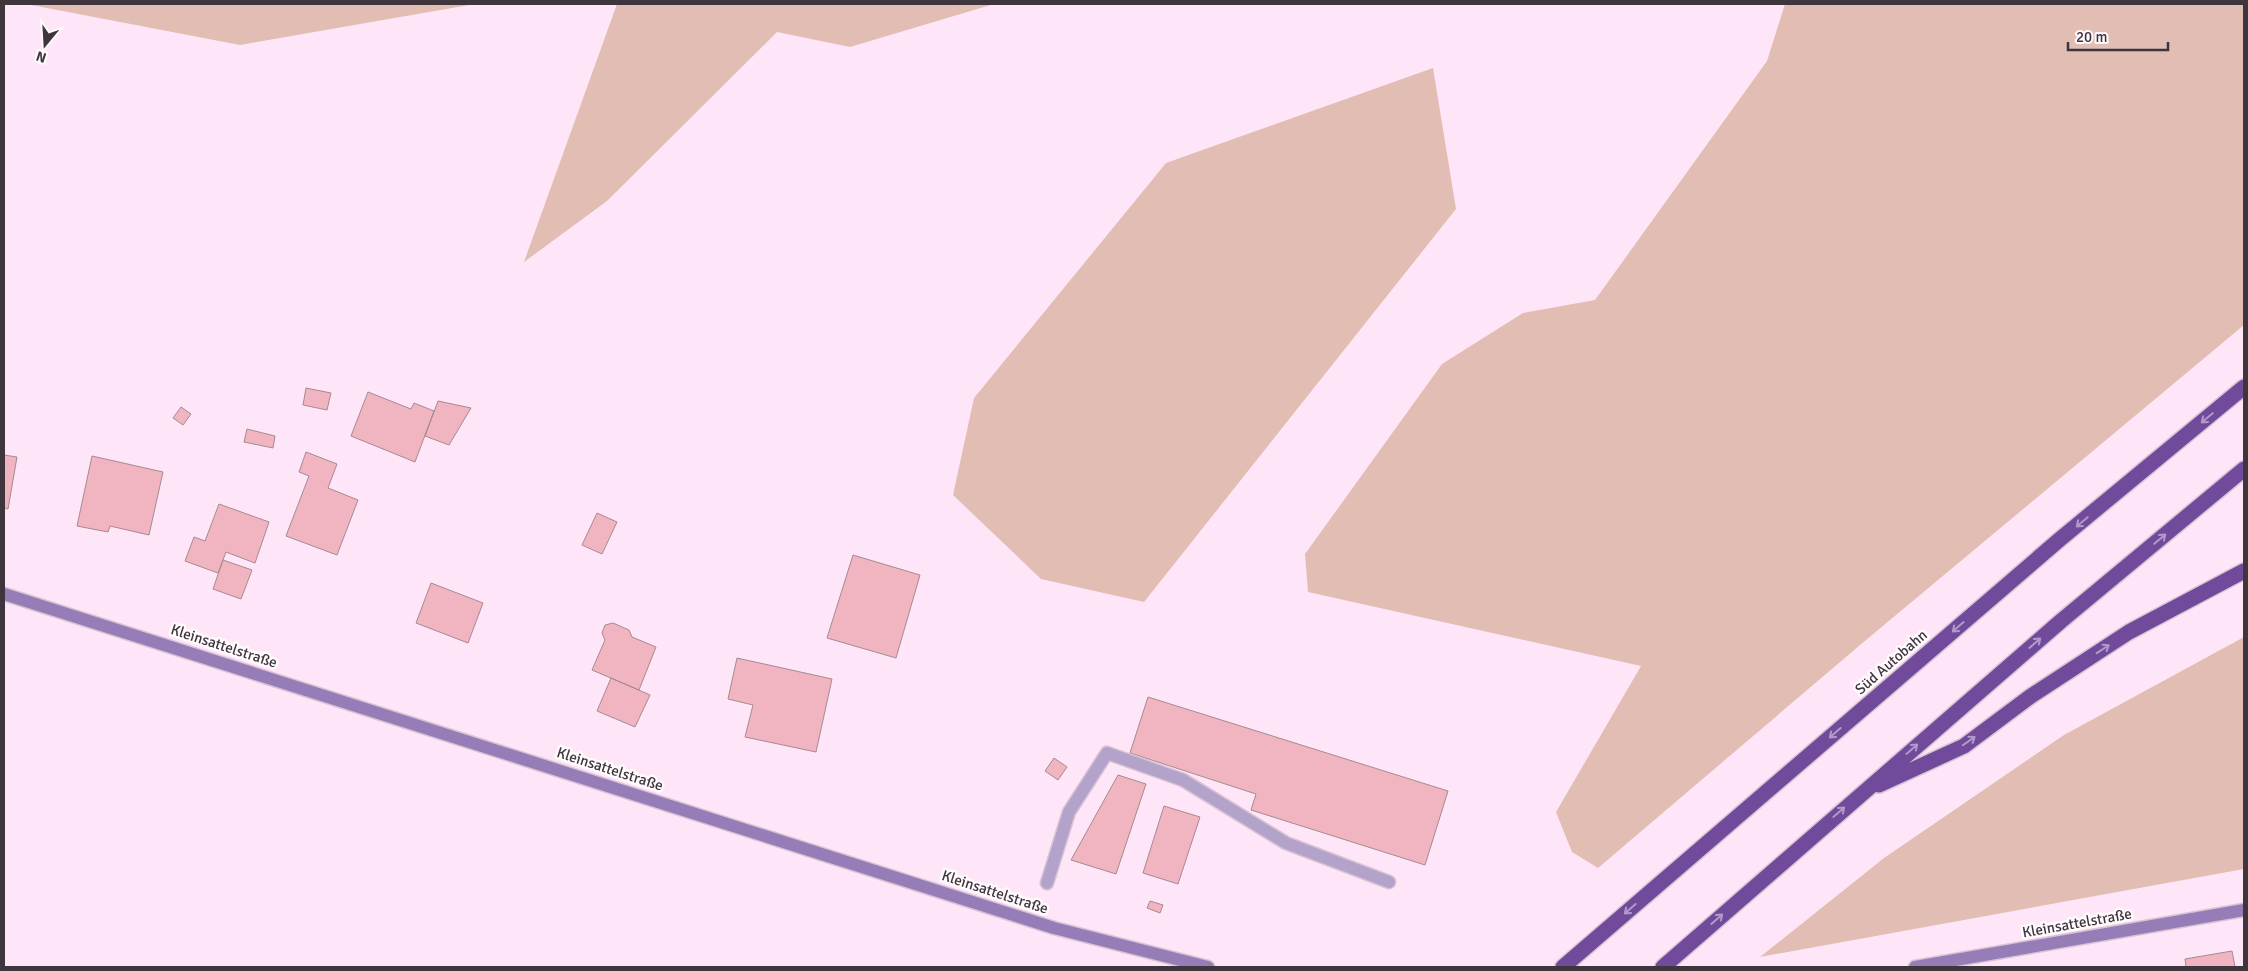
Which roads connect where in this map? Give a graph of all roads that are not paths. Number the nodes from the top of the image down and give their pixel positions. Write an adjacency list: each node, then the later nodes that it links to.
1 (2244, 387): 10 (highway, Süd Autobahn, one-way to 10)
2 (2244, 469): 5 (highway, one-way to 2)
3 (2244, 571): 5 (highway, one-way to 3)
4 (4, 594): 9 (main road, Kleinsattelstraße)
5 (1862, 792): 11 (highway, one-way to 5)
6 (1389, 882): 7 (lane)
7 (1048, 883)
8 (2244, 910): 12 (main road, Kleinsattelstraße)
9 (1208, 967)
10 (1563, 967)
11 (1663, 967)
12 (1915, 967)

